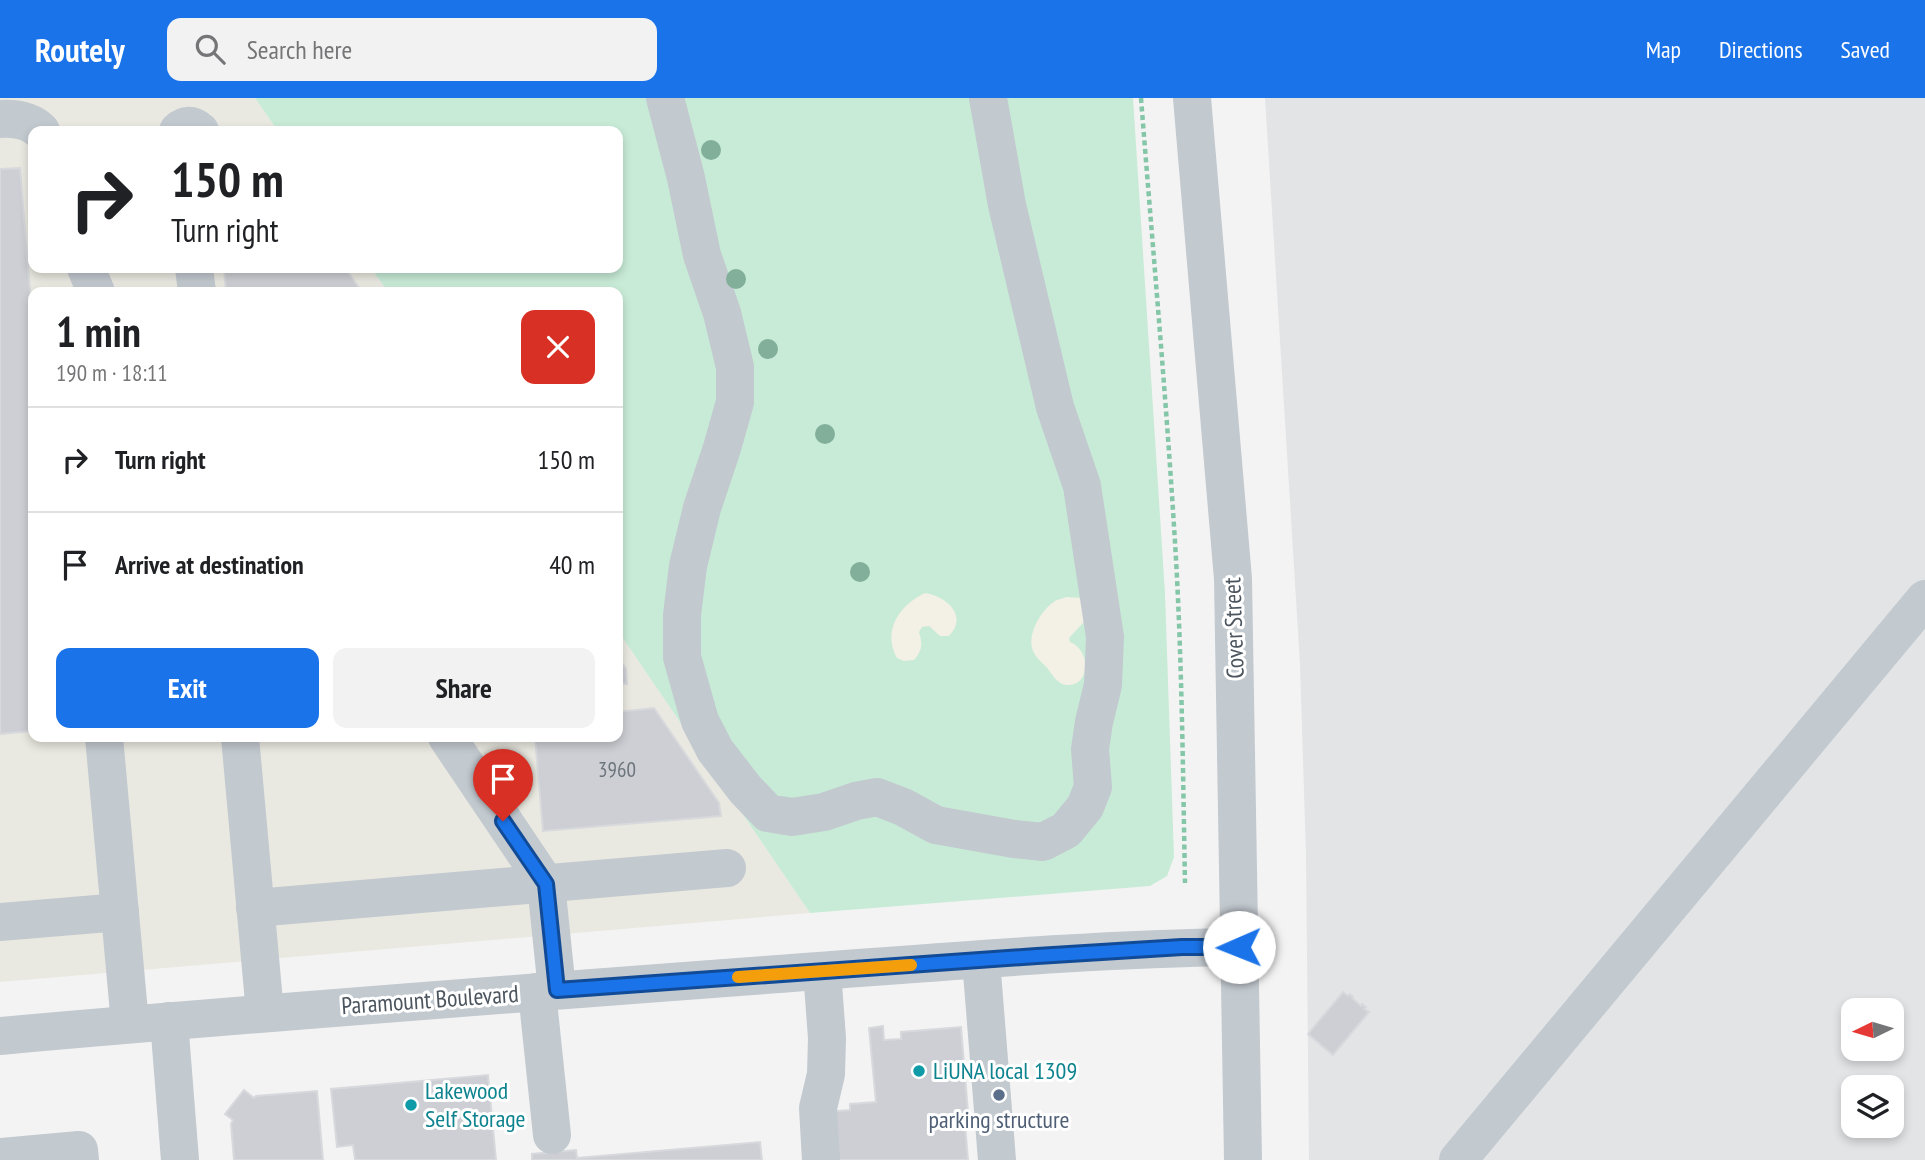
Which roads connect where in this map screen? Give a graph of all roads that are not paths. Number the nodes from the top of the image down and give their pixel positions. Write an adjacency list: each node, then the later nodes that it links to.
1 (665, 98): 2 (street)
2 (988, 98)
3 (1192, 98): 15 (street, Cover Street)
4 (0, 119): 5 (street)
5 (36, 126)
6 (1925, 599): 30 (street)
7 (104, 742): 13 (street)
8 (240, 742): 12 (street)
9 (450, 742): 11 (street)
10 (727, 868): 11 (street)
11 (546, 884): 12 (street); 18 (street)
12 (255, 908): 19 (street)
13 (120, 912): 14 (street); 21 (street)
14 (0, 922)
15 (1239, 947): 16 (street, Paramount Boulevard); 29 (street, Cover Street)
16 (981, 960): 17 (street, Paramount Boulevard); 28 (street)
17 (822, 971): 18 (street, Paramount Boulevard); 27 (street)
18 (547, 991): 19 (street, Paramount Boulevard); 23 (street)
19 (265, 1013): 20 (street, Paramount Boulevard)
20 (169, 1021): 21 (street, Paramount Boulevard); 26 (street)
21 (130, 1024): 22 (street, Paramount Boulevard)
22 (0, 1036)
23 (552, 1135)
24 (0, 1157): 25 (street)
25 (80, 1160)
26 (180, 1160)
27 (821, 1160)
28 (997, 1160)
29 (1243, 1160)
30 (1458, 1160)

